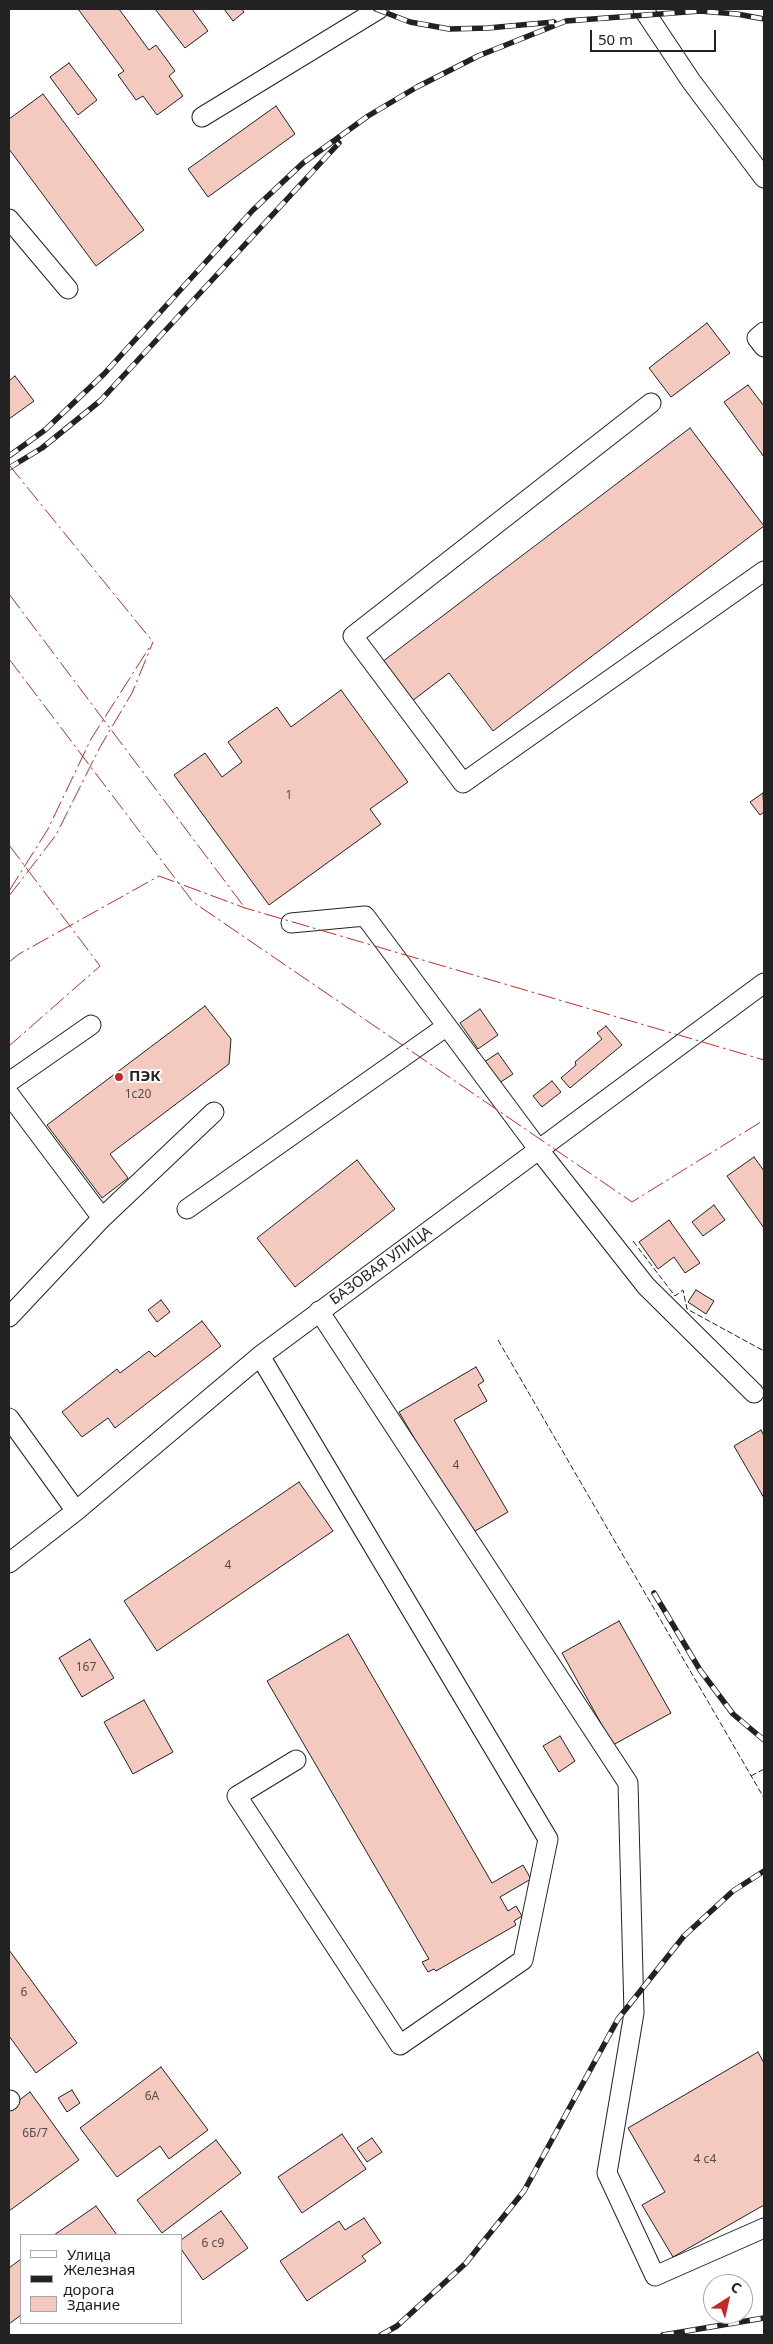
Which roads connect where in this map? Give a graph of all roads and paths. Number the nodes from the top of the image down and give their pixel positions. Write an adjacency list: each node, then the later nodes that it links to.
1 (379, 9): 3 (street)
2 (644, 9): 4 (street)
3 (202, 117)
4 (764, 178)
5 (9, 219): 6 (street)
6 (68, 289)
7 (764, 332): 8 (street)
8 (764, 347)
9 (651, 404): 10 (street)
10 (764, 571)
11 (291, 923): 14 (street)
12 (764, 983): 18 (street, БАЗОВАЯ УЛИЦА)
13 (91, 1025): 15 (street)
14 (446, 1026): 18 (street); 19 (street)
15 (9, 1082)
16 (9, 1094): 20 (street)
17 (214, 1112): 20 (street)
18 (539, 1150): 21 (street, БАЗОВАЯ УЛИЦА); 24 (street)
19 (187, 1209)
20 (102, 1218): 22 (street)
21 (319, 1311): 23 (street, БАЗОВАЯ УЛИЦА); 29 (street)
22 (9, 1316)
23 (260, 1356): 26 (street, БАЗОВАЯ УЛИЦА); 28 (street)
24 (754, 1393)
25 (9, 1418): 26 (street)
26 (76, 1511): 27 (street, БАЗОВАЯ УЛИЦА)
27 (9, 1563)
28 (296, 1760)
29 (764, 2228)

